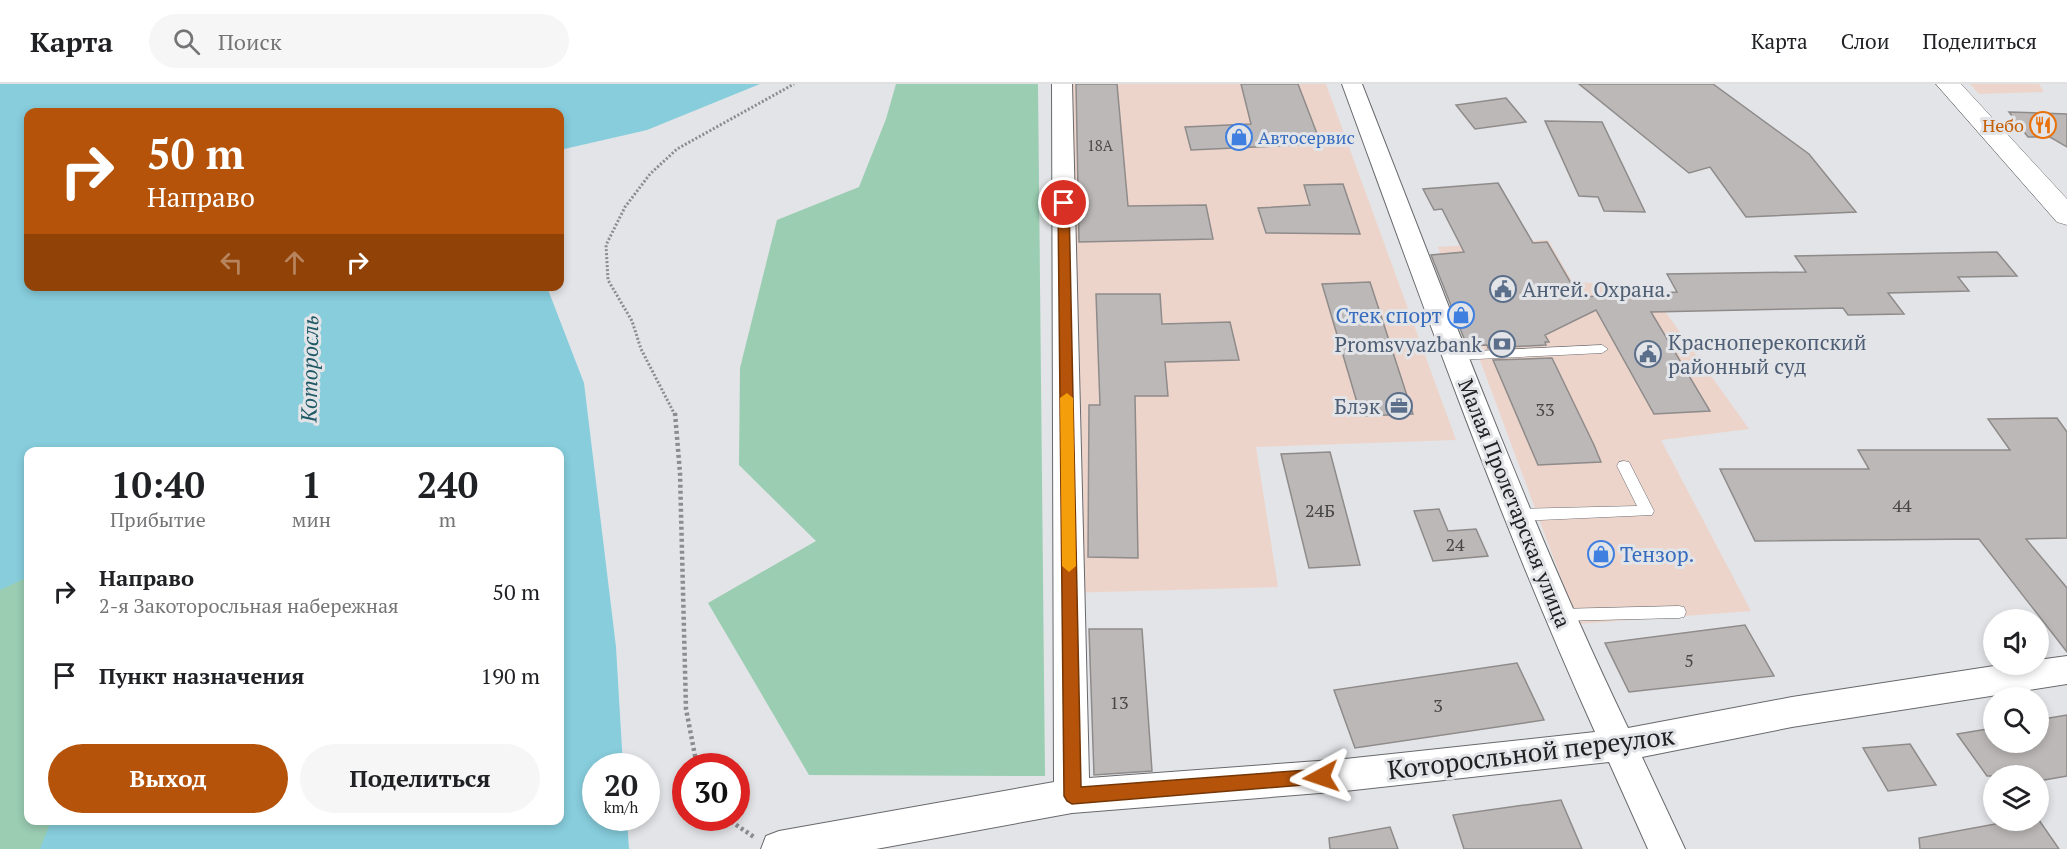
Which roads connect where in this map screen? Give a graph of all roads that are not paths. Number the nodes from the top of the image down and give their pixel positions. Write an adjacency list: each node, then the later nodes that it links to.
1 (1062, 84): 15 (street)
2 (1352, 84): 8 (street, Малая Пролетарская улица)
3 (1948, 84): 4 (street)
4 (2041, 186): 5 (street); 6 (street)
5 (2067, 204)
6 (2067, 216)
7 (1602, 350): 8 (lane)
8 (1456, 356): 10 (street, Малая Пролетарская улица)
9 (1624, 466): 10 (lane)
10 (1516, 515): 12 (street, Малая Пролетарская улица)
11 (1678, 612): 12 (lane)
12 (1558, 615): 14 (street, Малая Пролетарская улица)
13 (2067, 670): 14 (street, Которосльной переулок)
14 (1620, 745): 15 (street, Которосльной переулок); 17 (street, Малая Пролетарская улица)
15 (1072, 796): 16 (street, Которосльной переулок)
16 (771, 846)
17 (1667, 849)

